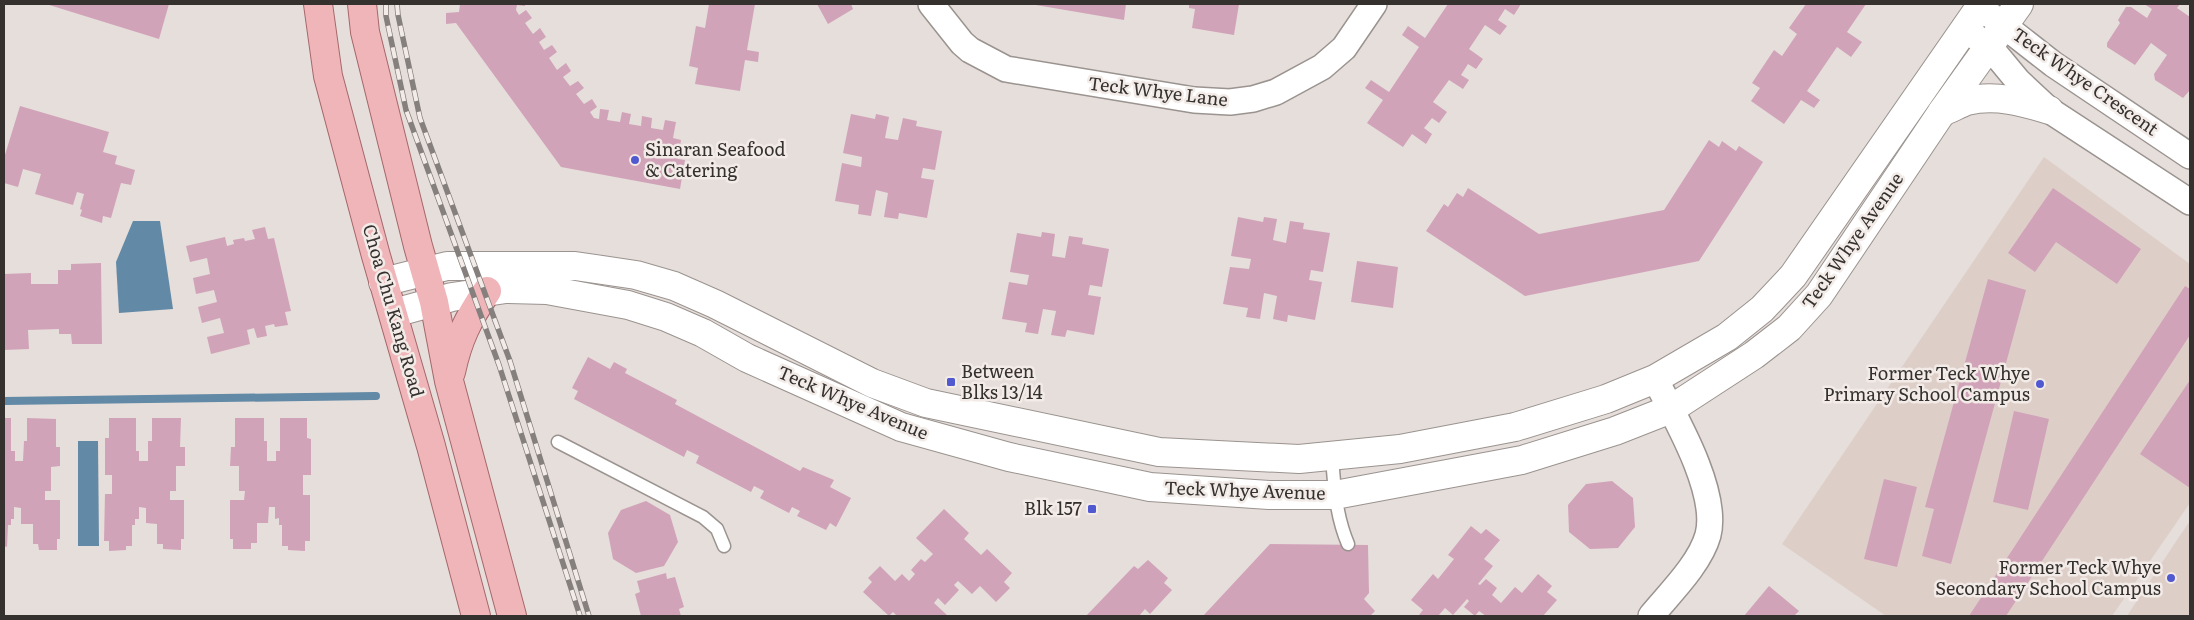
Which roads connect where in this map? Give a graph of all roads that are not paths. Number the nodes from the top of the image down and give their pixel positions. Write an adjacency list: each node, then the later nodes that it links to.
1 (318, 4): 13 (main road, Choa Chu Kang Road)
2 (362, 4): 12 (main road, Choa Chu Kang Road)
3 (931, 4): 4 (street, Teck Whye Lane)
4 (1374, 4)
5 (1981, 5): 6 (street, Teck Whye Crescent); 7 (main road, Teck Whye Avenue)
6 (2004, 25): 7 (street, Teck Whye Crescent); 8 (street, Teck Whye Crescent); 9 (main road, Teck Whye Avenue); 10 (street, Teck Whye Crescent)
7 (1964, 28): 17 (main road, Teck Whye Avenue)
8 (2050, 110): 9 (main road); 11 (street, Teck Whye Crescent)
9 (1942, 112): 19 (main road, Teck Whye Avenue)
10 (2190, 156)
11 (2190, 202)
12 (425, 271): 13 (main road, Teck Whye Avenue); 15 (main road, Choa Chu Kang Road); 21 (main road, Teck Whye Avenue)
13 (383, 282): 16 (main road, Choa Chu Kang Road)
14 (487, 292): 15 (main road, Teck Whye Avenue); 18 (main road); 22 (main road, Teck Whye Avenue)
15 (434, 302): 16 (main road, Teck Whye Avenue); 18 (main road, Choa Chu Kang Road)
16 (394, 313): 25 (main road, Choa Chu Kang Road)
17 (1655, 379): 19 (street); 21 (main road, Teck Whye Avenue)
18 (449, 381): 26 (main road, Choa Chu Kang Road)
19 (1671, 409): 22 (main road, Teck Whye Avenue); 27 (street)
20 (558, 442): 24 (lane)
21 (1332, 456): 22 (lane)
22 (1335, 495): 23 (lane)
23 (1348, 544)
24 (724, 546)
25 (476, 616)
26 (512, 616)
27 (1651, 616)

